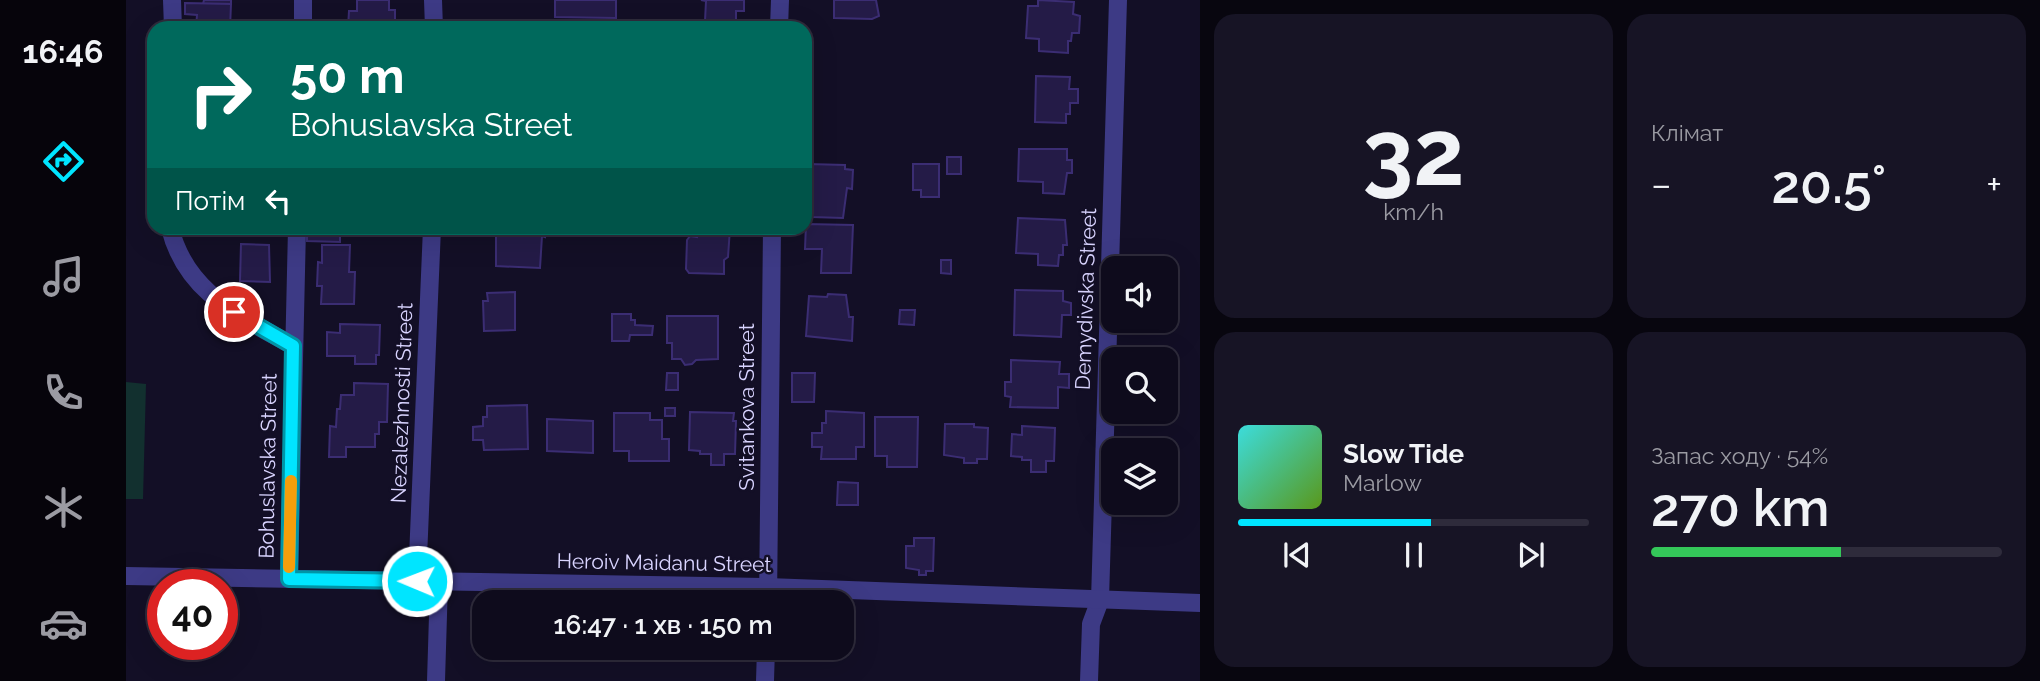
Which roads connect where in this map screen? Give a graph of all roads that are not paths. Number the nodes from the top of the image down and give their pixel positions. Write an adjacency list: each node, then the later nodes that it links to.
1 (172, 0): 6 (street)
2 (303, 0): 7 (street)
3 (433, 0): 8 (street)
4 (780, 0): 9 (street)
5 (1118, 0): 22 (street, Demydivska Street)
6 (173, 21)
7 (303, 21)
8 (434, 21)
9 (779, 21)
10 (172, 235): 14 (street)
11 (297, 235): 14 (street, Bohuslavska Street)
12 (432, 235): 17 (street, Nezalezhnosti Street)
13 (772, 235): 20 (street, Svitankova Street)
14 (293, 346): 16 (street, Bohuslavska Street)
15 (126, 576): 16 (street, Heroiv Maidanu Street)
16 (289, 579): 17 (street, Heroiv Maidanu Street)
17 (417, 581): 18 (street, Heroiv Maidanu Street)
18 (439, 582): 19 (street, Heroiv Maidanu Street); 25 (street)
19 (641, 590)
20 (768, 590)
21 (854, 596): 22 (street, Heroiv Maidanu Street)
22 (1100, 600): 23 (street, Heroiv Maidanu Street); 27 (street, Demydivska Street)
23 (1200, 603)
24 (766, 660): 26 (street)
25 (436, 681)
26 (765, 681)
27 (1089, 681)

